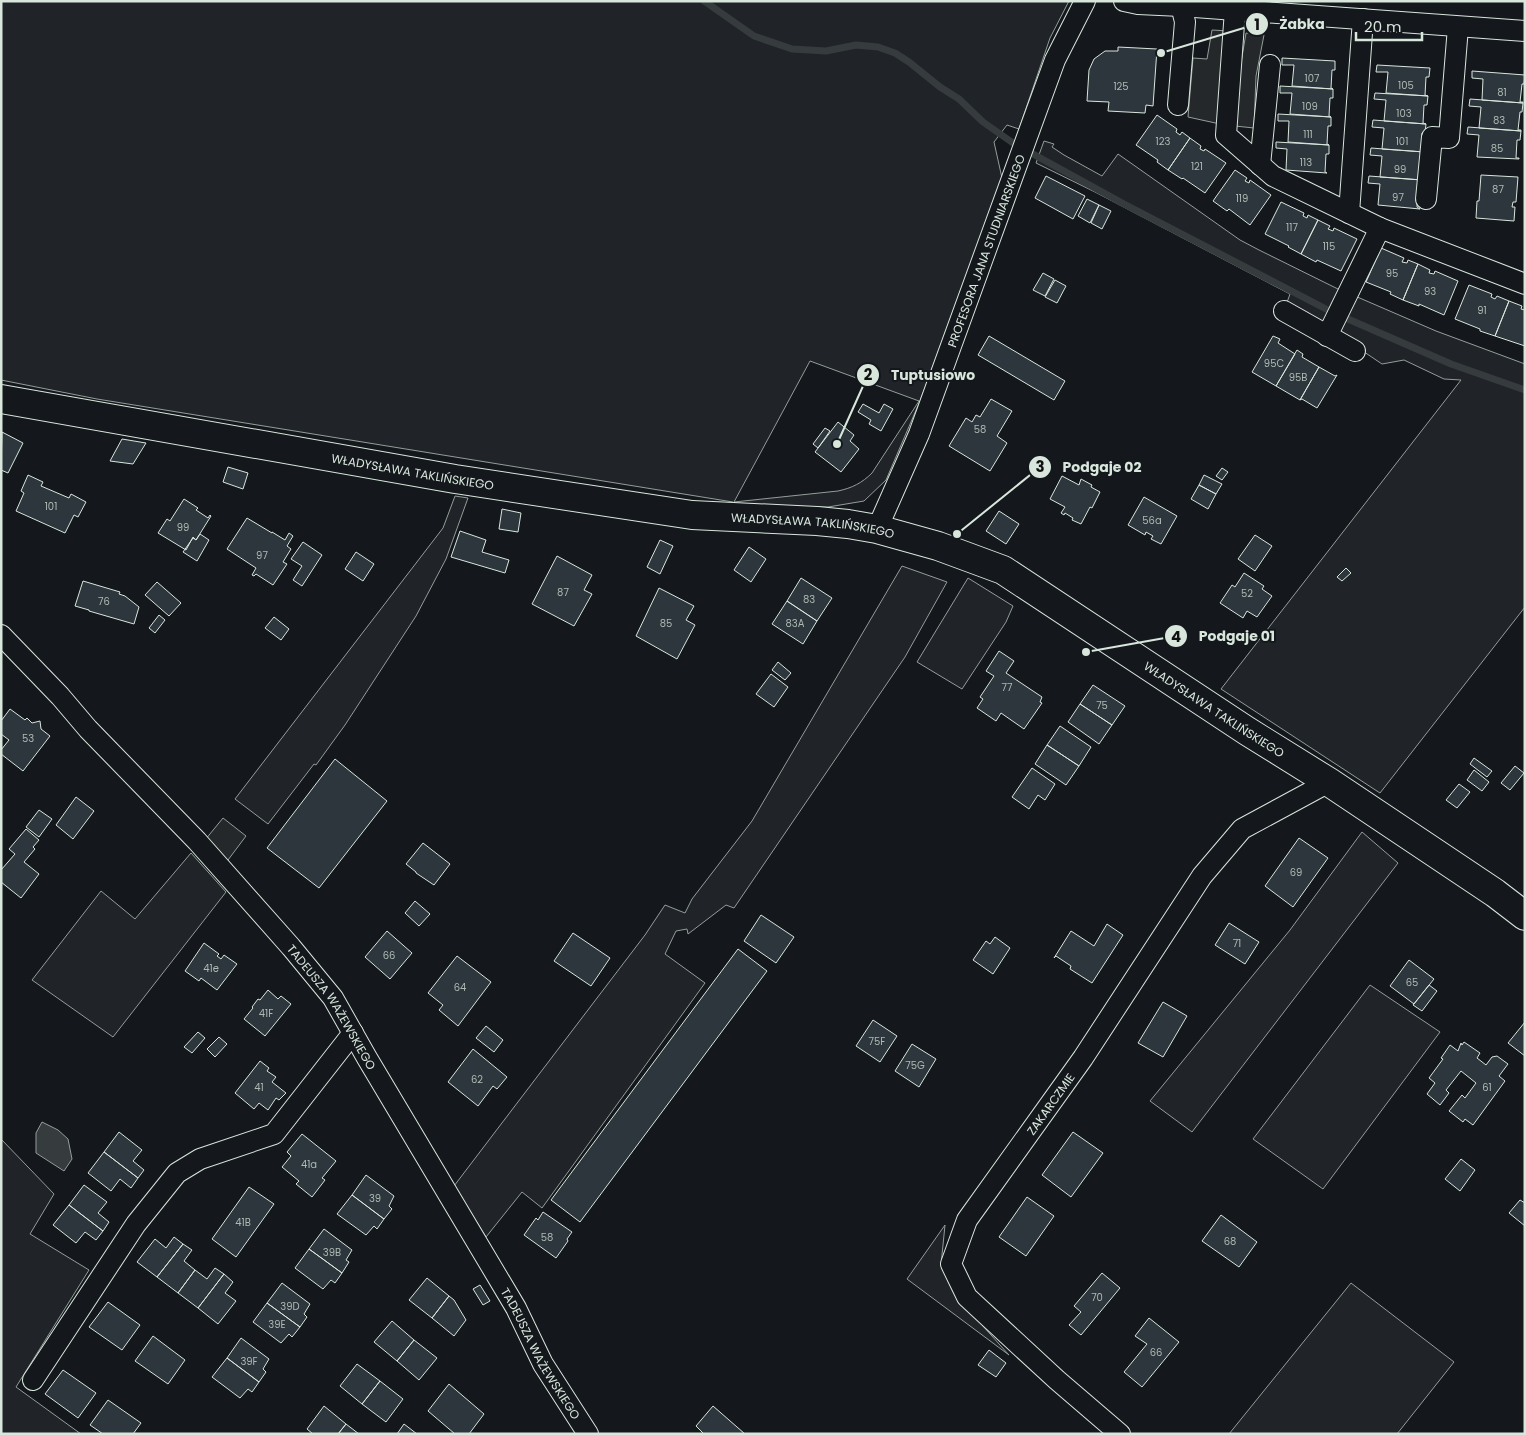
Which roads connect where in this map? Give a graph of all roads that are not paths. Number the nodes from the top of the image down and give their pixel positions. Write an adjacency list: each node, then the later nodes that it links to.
1 (1085, 1): 19 (street, PROFESORA JANA STUDNIARSKIEGO)
2 (1124, 1): 3 (street)
3 (1181, 4): 4 (street); 9 (street)
4 (1235, 10): 5 (street); 10 (street)
5 (1363, 19): 6 (street); 12 (street)
6 (1458, 27): 7 (street); 11 (street)
7 (1525, 31)
8 (1270, 65): 10 (street)
9 (1178, 104)
10 (1260, 165): 12 (street)
11 (1426, 199)
12 (1349, 213): 13 (street)
13 (1380, 228): 14 (street); 16 (street)
14 (1525, 284)
15 (1284, 311): 16 (street)
16 (1327, 336): 17 (street)
17 (1355, 351)
18 (1, 399): 19 (street, WŁADYSŁAWA TAKLIŃSKIEGO)
19 (877, 529): 21 (street, WŁADYSŁAWA TAKLIŃSKIEGO)
20 (1, 635): 23 (street, TADEUSZA WAŻEWSKIEGO)
21 (1329, 782): 22 (street, WŁADYSŁAWA TAKLIŃSKIEGO); 26 (street, ZAKARCZMIE)
22 (1525, 916)
23 (354, 1033): 24 (street); 25 (street, TADEUSZA WAŻEWSKIEGO)
24 (33, 1380)
25 (588, 1434)
26 (1120, 1434)

